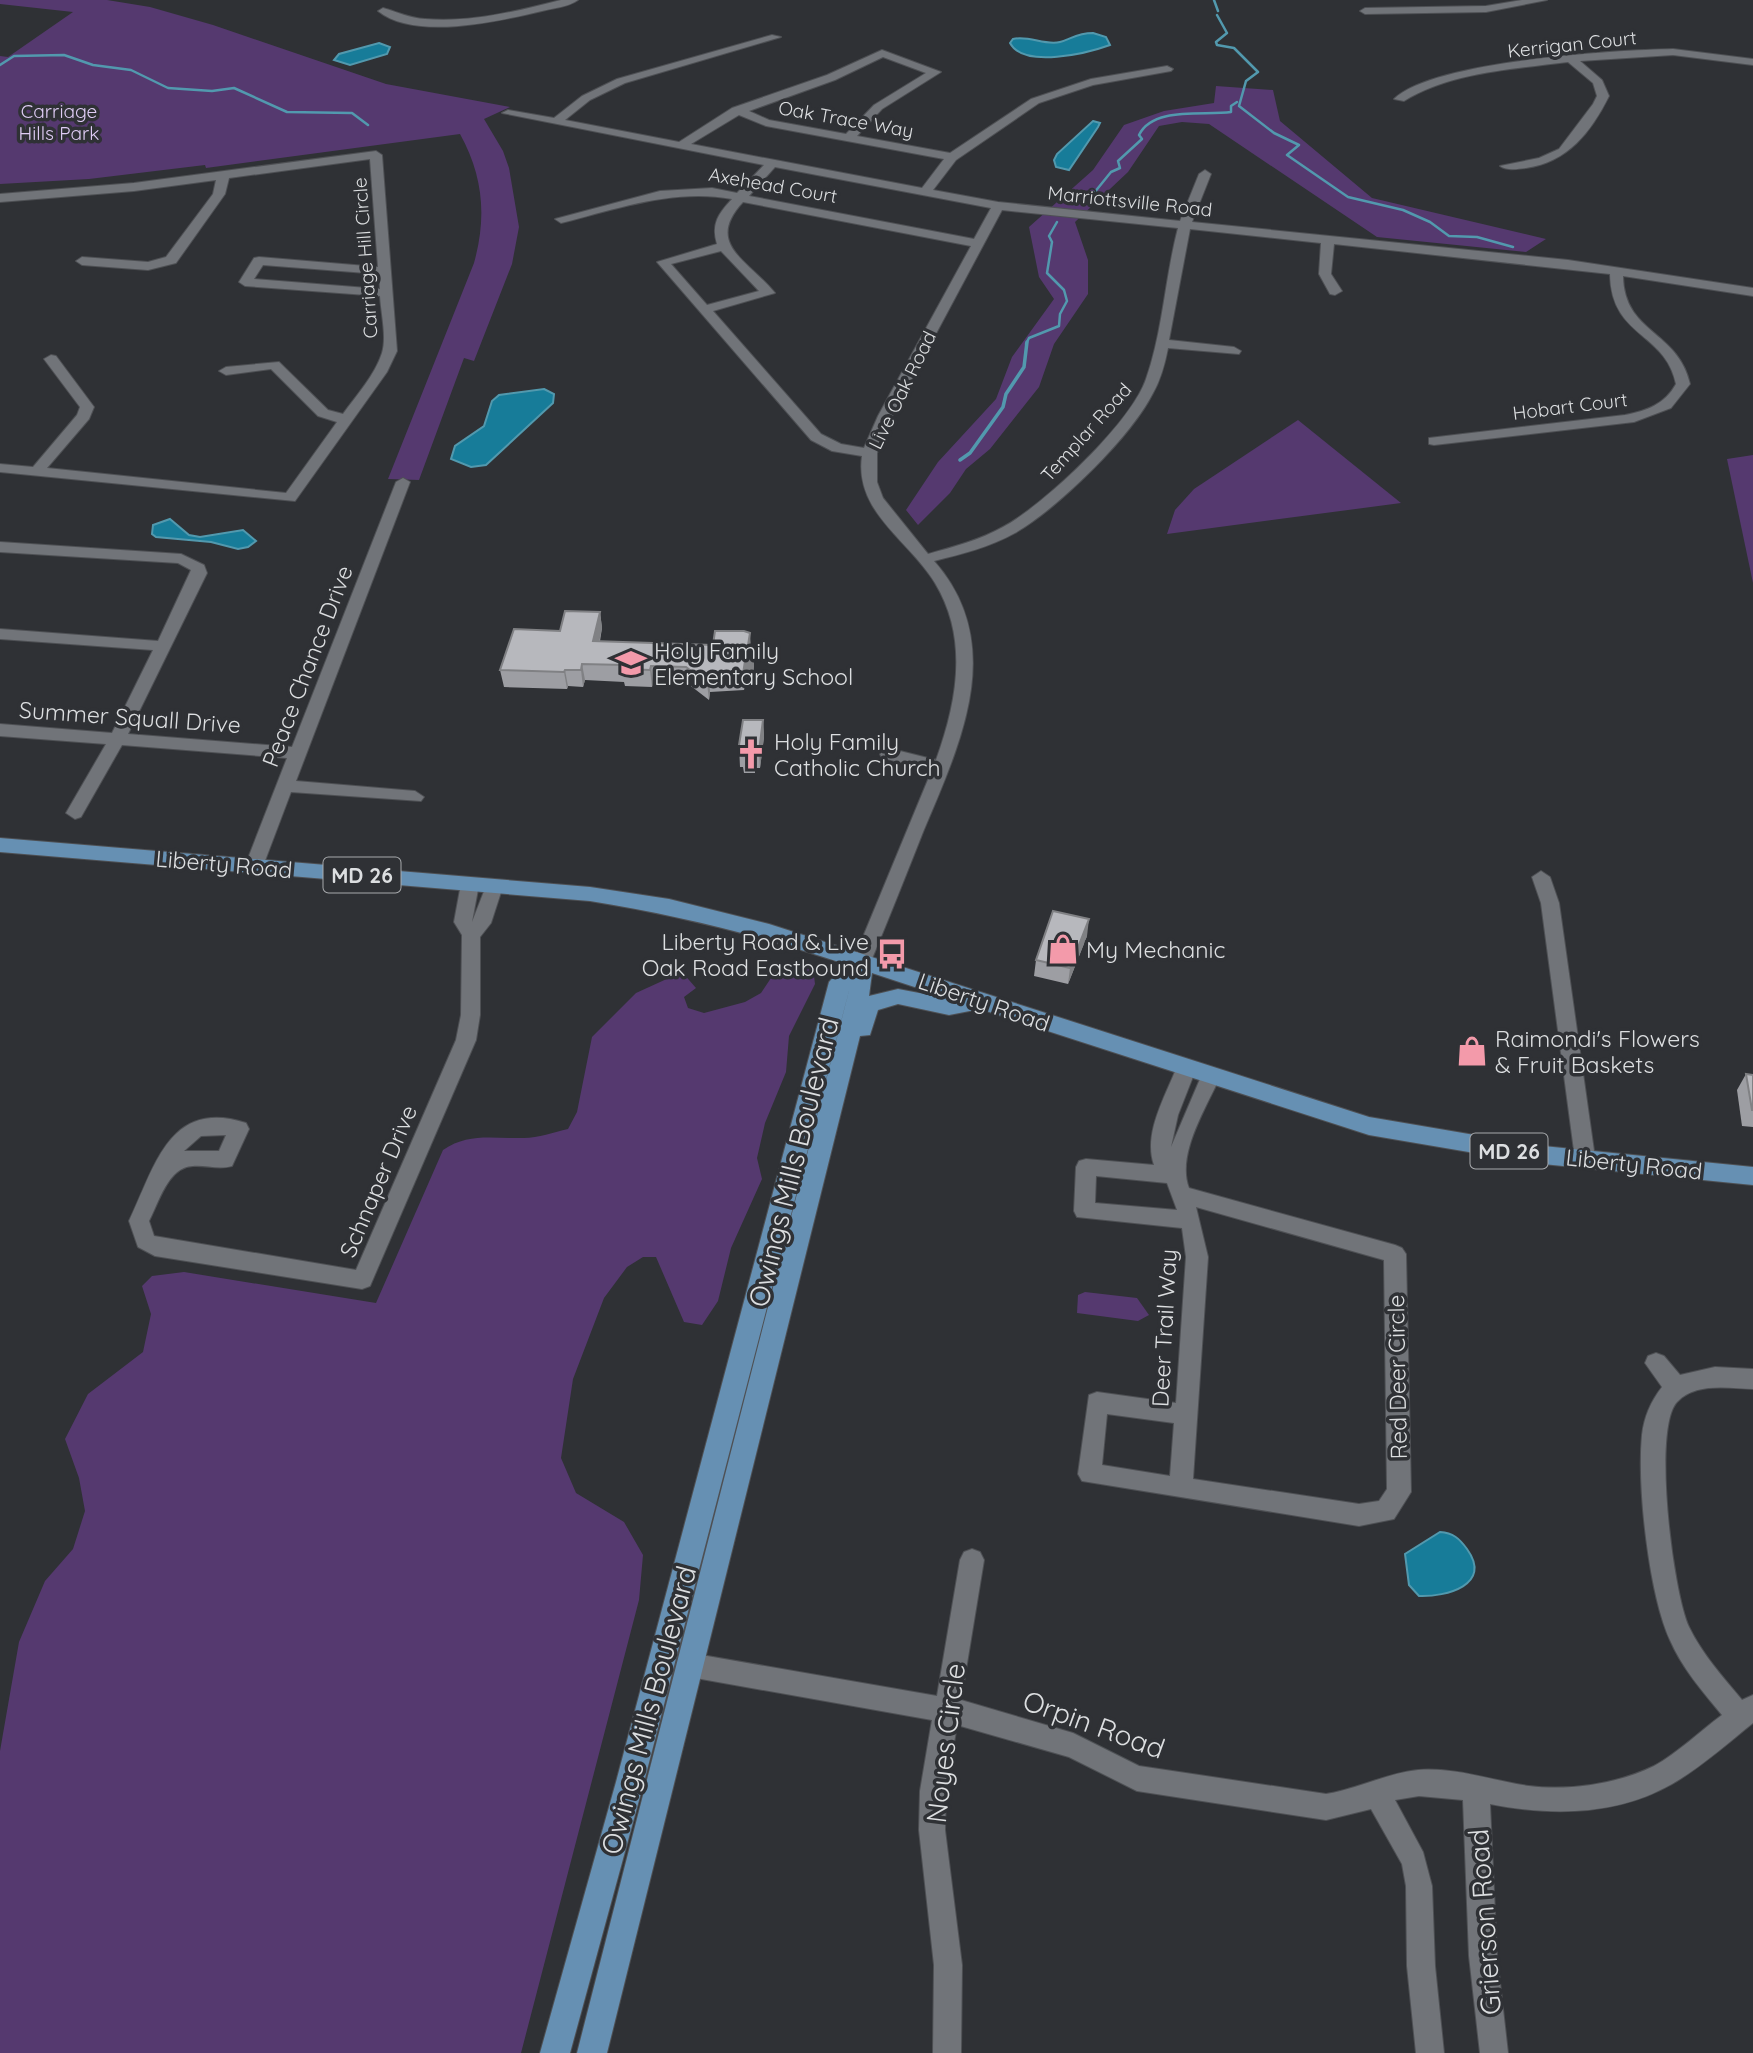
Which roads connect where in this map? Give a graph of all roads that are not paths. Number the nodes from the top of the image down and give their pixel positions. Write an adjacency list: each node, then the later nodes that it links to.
1 (573, 0): 3 (street)
2 (1542, 0): 4 (street)
3 (383, 11)
4 (1365, 11)
5 (776, 37): 12 (street)
6 (1573, 61): 7 (street, Kerrigan Court); 9 (street, Kerrigan Court); 17 (street)
7 (1753, 62)
8 (1167, 69): 15 (street)
9 (1400, 99)
10 (736, 110): 13 (street, Oak Trace Way); 13 (street); 14 (street)
11 (508, 113): 12 (street, Marriottsville Road)
12 (555, 122): 14 (street, Marriottsville Road)
13 (849, 138): 15 (street, Oak Trace Way)
14 (681, 146): 16 (street, Marriottsville Road)
15 (952, 157): 20 (street)
16 (772, 163): 20 (street, Marriottsville Road); 21 (street)
17 (1506, 166)
18 (1205, 174): 25 (street, Templar Road)
19 (223, 176): 22 (street, Carriage Hill Circle); 29 (street); 31 (street, Carriage Hill Circle)
20 (925, 192): 23 (street, Marriottsville Road)
21 (739, 197): 24 (street, Axehead Court); 27 (street, Axehead Court); 28 (street)
22 (0, 198)
23 (998, 206): 25 (street, Marriottsville Road); 27 (street, Live Oak Road)
24 (561, 219)
25 (1184, 226): 26 (street, Marriottsville Road); 36 (street, Templar Road)
26 (1328, 240): 30 (street, Marriottsville Road); 32 (street)
27 (978, 244): 42 (street, Live Oak Road)
28 (724, 246): 35 (street); 35 (street)
29 (82, 261)
30 (1616, 270): 34 (street, Marriottsville Road); 41 (street, Hobart Court)
31 (385, 271): 33 (street, Carriage Hill Circle); 33 (street)
32 (1335, 291)
33 (387, 292): 40 (street, Carriage Hill Circle)
34 (1753, 292)
35 (706, 309): 42 (street)
36 (1162, 342): 37 (street); 47 (street, Templar Road)
37 (1234, 351)
38 (51, 359): 44 (street)
39 (226, 371): 40 (street)
40 (346, 420): 44 (street, Carriage Hill Circle)
41 (1434, 440)
42 (870, 453): 47 (street, Live Oak Road)
43 (0, 468): 44 (street, Carriage Hill Circle)
44 (36, 472)
45 (403, 482): 52 (street, Peace Chance Drive)
46 (0, 547): 49 (street)
47 (925, 559): 54 (street, Live Oak Road)
48 (0, 634): 49 (street)
49 (163, 646): 51 (street)
50 (0, 730): 51 (street, Summer Squall Drive)
51 (117, 739): 52 (street, Summer Squall Drive); 57 (street)
52 (298, 753): 55 (street, Peace Chance Drive)
53 (888, 754): 54 (street)
54 (942, 766): 64 (street, Live Oak Road)
55 (285, 786): 56 (street); 59 (street, Peace Chance Drive)
56 (415, 797)
57 (75, 813)
58 (0, 845): 59 (main road, Liberty Road / MD 26)
59 (254, 866): 61 (main road, Liberty Road / MD 26)
60 (1541, 877): 69 (street)
61 (470, 884): 62 (main road, Liberty Road / MD 26); 63 (street, Schnaper Drive)
62 (494, 886): 63 (street, Schnaper Drive); 64 (main road, Liberty Road / MD 26)
63 (471, 934): 70 (street, Schnaper Drive)
64 (862, 961): 65 (main road, Liberty Road / MD 26); 66 (main road, Owings Mills Boulevard); 85 (main road, Owings Mills Boulevard)
65 (981, 1001): 66 (main road); 67 (main road, Liberty Road / MD 26)
66 (848, 1041): 80 (main road, Owings Mills Boulevard)
67 (1186, 1069): 68 (main road, Liberty Road / MD 26); 72 (street, Deer Trail Way)
68 (1210, 1077): 69 (main road, Liberty Road / MD 26); 72 (street)
69 (1585, 1158): 71 (main road, Liberty Road / MD 26)
70 (164, 1171)
71 (1753, 1176)
72 (1177, 1185): 73 (street, Deer Trail Way); 73 (street); 78 (street, Red Deer Circle)
73 (1190, 1220): 77 (street, Deer Trail Way)
74 (1656, 1363): 76 (street)
75 (1753, 1379): 76 (street)
76 (1678, 1389): 82 (street)
77 (1186, 1415): 78 (street, Deer Trail Way); 78 (street)
78 (1181, 1488)
79 (972, 1560): 81 (street, Noyes Circle)
80 (690, 1665): 81 (street, Orpin Road); 86 (main road, Owings Mills Boulevard)
81 (947, 1709): 84 (street, Orpin Road); 87 (street, Noyes Circle)
82 (1746, 1712): 83 (street, Orpin Road)
83 (1476, 1790): 84 (street, Orpin Road); 89 (street, Grierson Road)
84 (1378, 1795): 88 (street)
85 (555, 2053)
86 (592, 2053)
87 (947, 2053)
88 (1430, 2053)
89 (1494, 2053)

